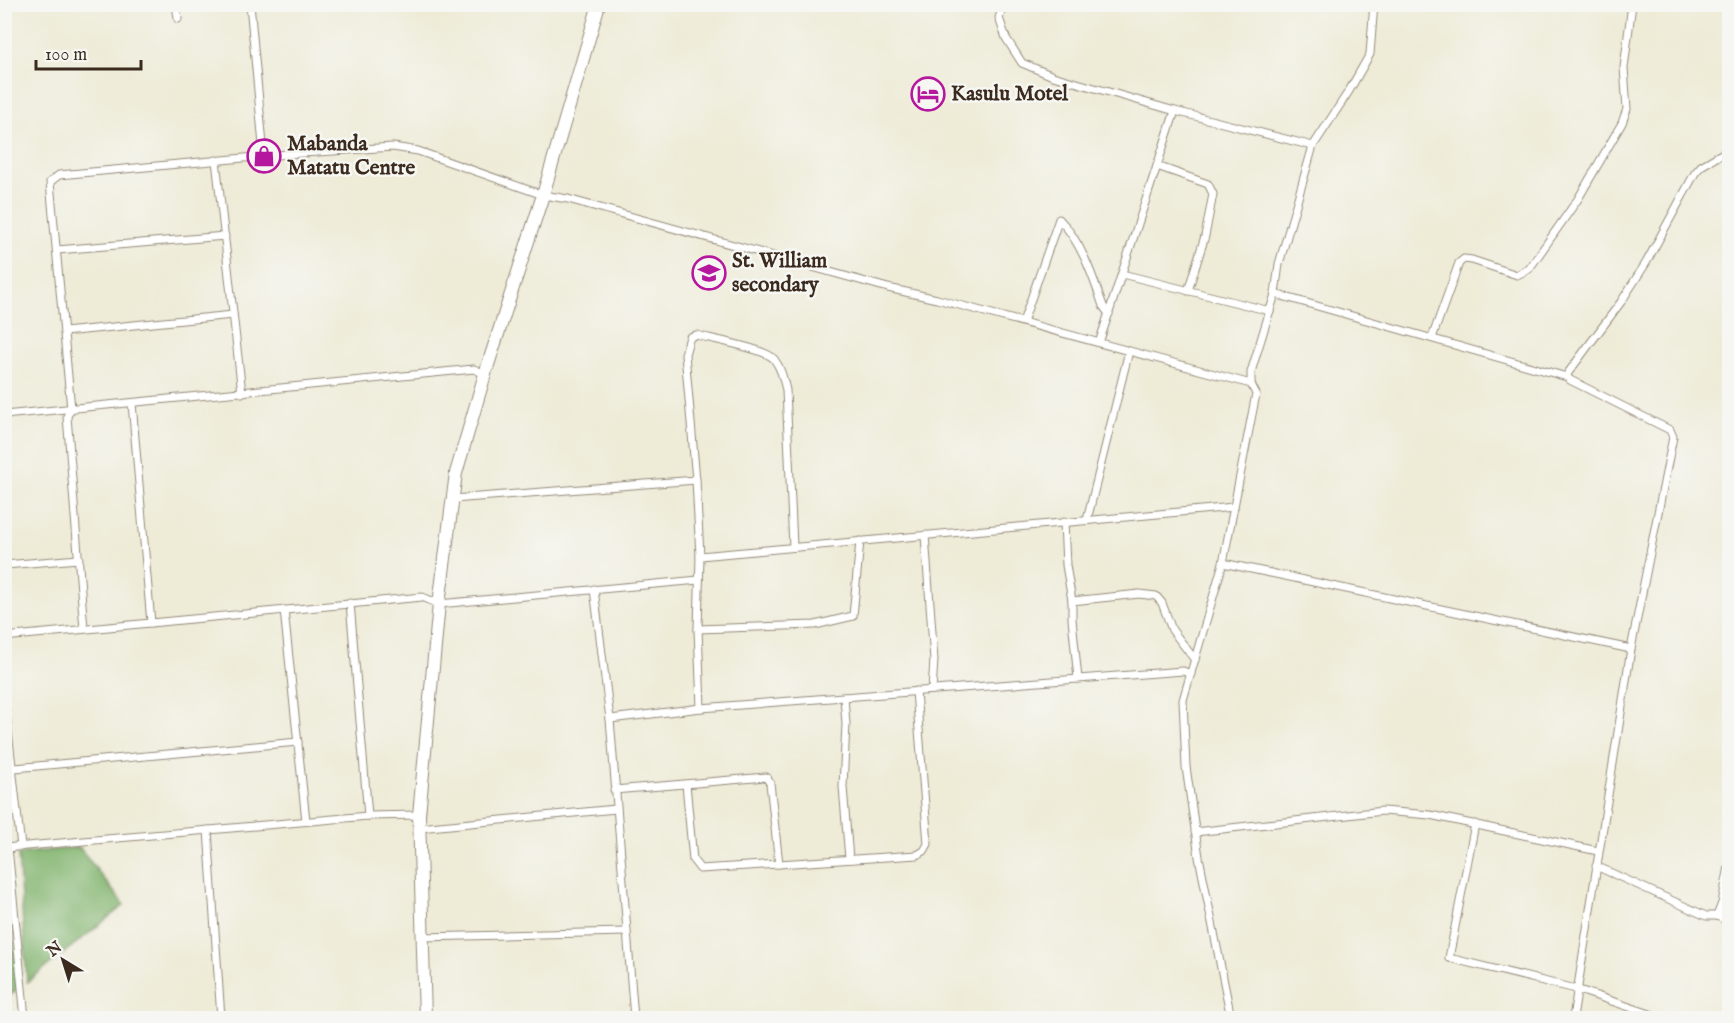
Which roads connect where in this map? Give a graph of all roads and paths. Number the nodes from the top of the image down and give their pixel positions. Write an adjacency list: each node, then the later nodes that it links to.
1 (176, 4): 7 (street)
2 (250, 4): 11 (street)
3 (599, 4): 14 (highway)
4 (1004, 4): 8 (street)
5 (1374, 4): 9 (street)
6 (1632, 4): 25 (street)
7 (178, 19)
8 (1175, 111): 9 (street); 13 (street)
9 (1313, 146): 19 (street)
10 (1730, 149): 29 (street)
11 (264, 156): 12 (street); 14 (street)
12 (216, 160): 15 (street); 16 (street)
13 (1157, 166): 17 (street); 18 (street)
14 (543, 195): 23 (street); 28 (highway)
15 (225, 236): 16 (street); 22 (street)
16 (57, 250): 24 (street)
17 (1122, 274): 18 (street); 21 (street)
18 (1188, 291): 20 (street)
19 (1275, 294): 20 (street); 25 (street)
20 (1270, 311): 30 (street)
21 (1109, 314): 23 (street); 26 (street)
22 (233, 315): 24 (street); 31 (street)
23 (1023, 322): 26 (street)
24 (64, 332): 33 (street)
25 (1432, 338): 29 (street)
26 (1099, 343): 27 (street)
27 (1129, 351): 30 (street); 38 (street)
28 (485, 374): 31 (street); 36 (highway)
29 (1567, 377): 57 (street)
30 (1251, 384): 37 (street)
31 (242, 393): 32 (street)
32 (132, 403): 33 (street); 53 (street)
33 (71, 409): 34 (street); 44 (street)
34 (5, 413)
35 (696, 480): 36 (street); 42 (street); 43 (street)
36 (453, 499): 51 (highway)
37 (1234, 507): 38 (street); 45 (street)
38 (1087, 520): 39 (street)
39 (1064, 522): 40 (street); 49 (street)
40 (925, 535): 41 (street); 61 (street)
41 (860, 541): 42 (street); 55 (street)
42 (793, 547): 43 (street)
43 (700, 556): 47 (street)
44 (79, 559): 46 (street); 54 (street)
45 (1223, 562): 57 (street); 58 (street)
46 (4, 566)
47 (699, 580): 48 (street); 55 (street)
48 (594, 589): 51 (street); 67 (street)
49 (1072, 601): 58 (street); 60 (street)
50 (350, 603): 51 (street); 52 (street); 74 (street)
51 (439, 604): 73 (highway)
52 (284, 610): 53 (street); 68 (street)
53 (151, 623): 54 (street)
54 (84, 629): 56 (street)
55 (698, 629): 66 (street)
56 (4, 637)
57 (1631, 649): 82 (street)
58 (1195, 660): 59 (street)
59 (1191, 674): 60 (street); 79 (street)
60 (1078, 679): 61 (street)
61 (932, 690): 62 (street)
62 (916, 692): 64 (street); 83 (street)
63 (4, 695): 65 (street)
64 (844, 697): 66 (street); 83 (street)
65 (5, 706): 69 (street)
66 (700, 708): 67 (street)
67 (610, 719): 71 (street)
68 (298, 742): 69 (street); 75 (street)
69 (8, 769): 80 (street)
70 (686, 784): 71 (street); 85 (street); 85 (street)
71 (614, 790): 72 (street)
72 (616, 809): 77 (street); 89 (street)
73 (419, 815): 74 (street); 77 (highway)
74 (368, 816): 75 (street)
75 (306, 821): 78 (street)
76 (1475, 824): 79 (street); 82 (street); 91 (street)
77 (419, 828): 90 (highway)
78 (208, 830): 80 (street); 93 (street)
79 (1196, 832): 96 (street)
80 (21, 847): 81 (street)
81 (6, 848): 92 (street)
82 (1598, 851): 86 (street)
83 (849, 859): 85 (street)
84 (1730, 861): 87 (street)
85 (779, 864)
86 (1596, 866): 87 (street); 91 (street)
87 (1717, 916): 88 (street)
88 (1730, 922)
89 (626, 932): 90 (street); 95 (street)
90 (422, 937): 94 (highway)
91 (1576, 989): 97 (street); 98 (street)
92 (25, 1018)
93 (221, 1018)
94 (425, 1018)
95 (634, 1018)
96 (1231, 1018)
97 (1573, 1018)
98 (1662, 1018)

